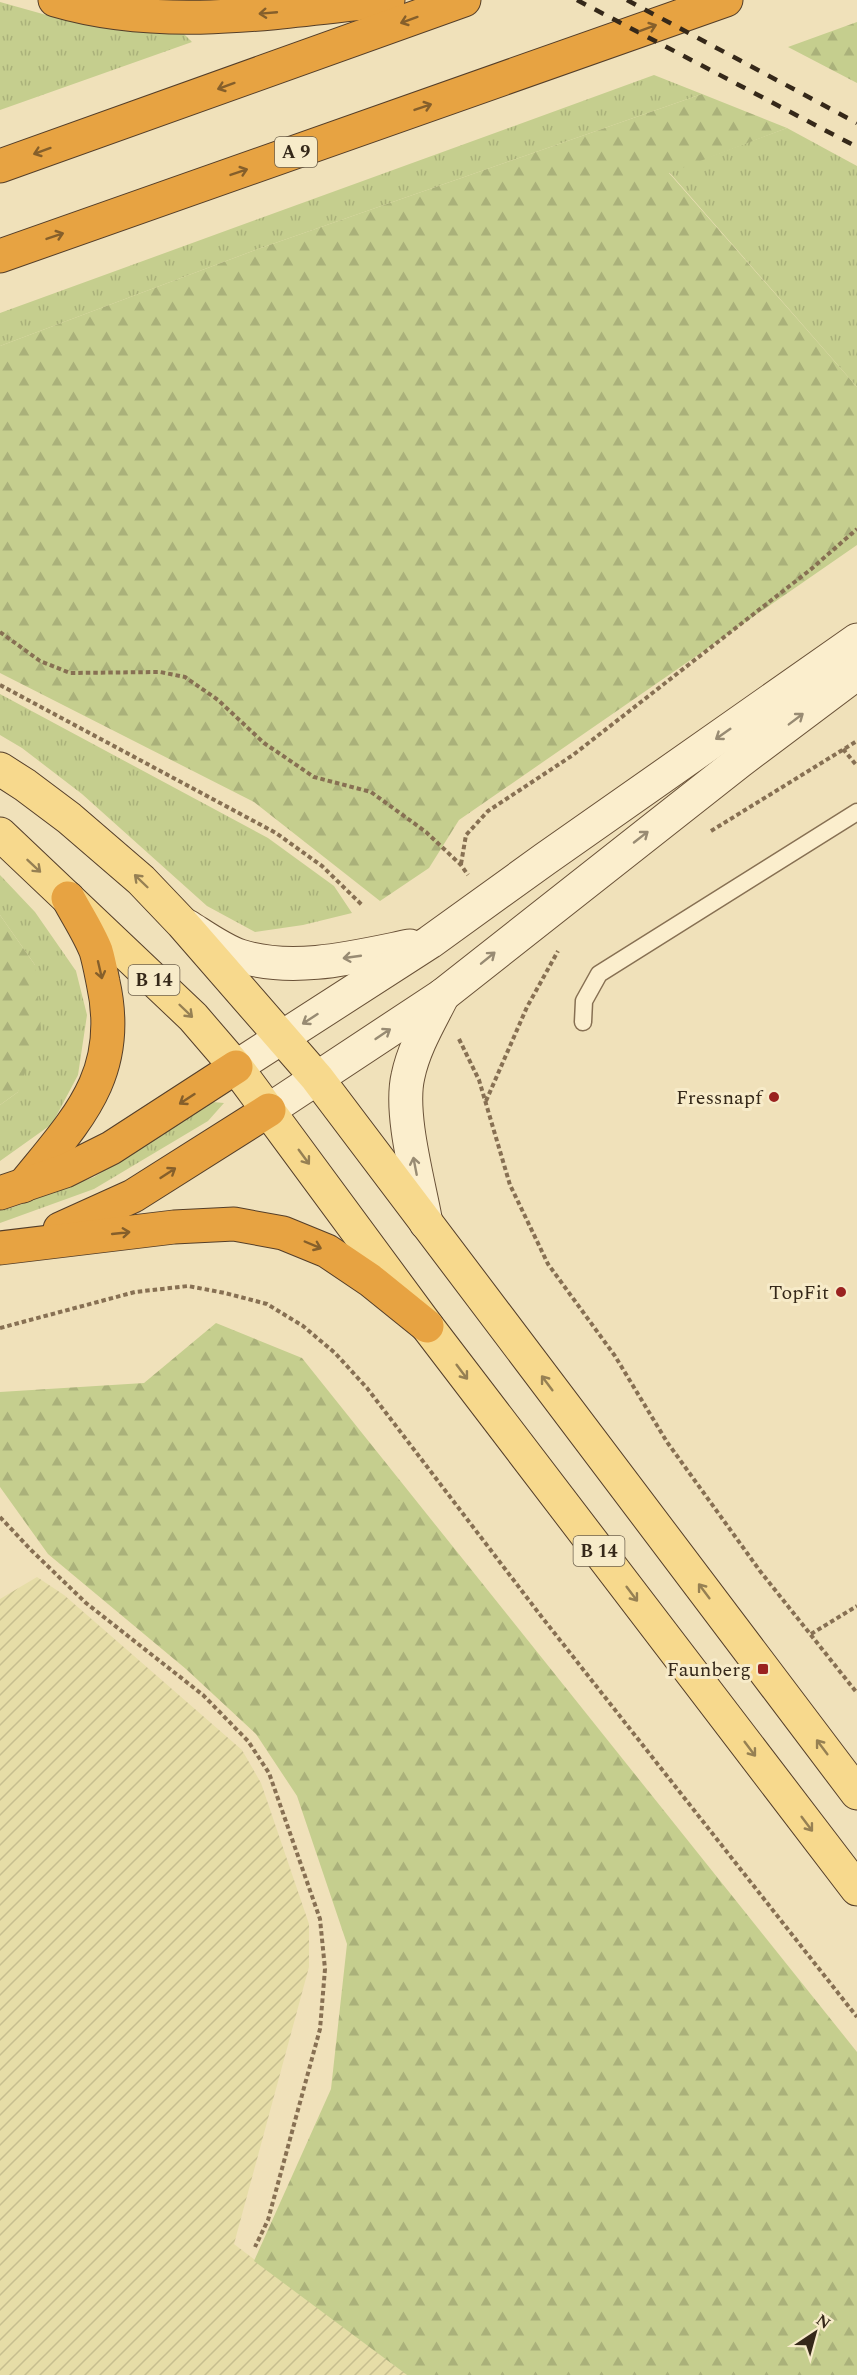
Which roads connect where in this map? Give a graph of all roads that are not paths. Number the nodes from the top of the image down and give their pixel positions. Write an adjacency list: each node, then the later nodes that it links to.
1 (55, 0): 2 (highway, one-way to 1)
2 (388, 0)
3 (464, 0): 5 (highway, one-way to 5)
4 (726, 0): 6 (highway, A 9, one-way to 4)
5 (0, 166)
6 (0, 256)
7 (857, 640): 14 (main road, one-way to 14)
8 (857, 673): 15 (main road, one-way to 8)
9 (0, 769): 13 (main road, B 14, one-way to 9)
10 (857, 812): 16 (lane)
11 (0, 834): 12 (main road, B 14, one-way to 12)
12 (68, 898): 18 (main road, B 14, one-way to 18); 21 (highway, one-way to 21)
13 (182, 923): 14 (main road, one-way to 13); 17 (main road, B 14)
14 (430, 942): 17 (main road, one-way to 17)
15 (443, 995): 19 (main road, one-way to 15); 22 (main road, one-way to 15)
16 (584, 1022)
17 (282, 1038): 18 (main road); 19 (main road, B 14)
18 (236, 1067): 20 (main road, B 14); 21 (highway, one-way to 21)
19 (317, 1078): 20 (main road); 22 (main road, B 14)
20 (269, 1110): 23 (highway, one-way to 20); 24 (main road, B 14, one-way to 24)
21 (11, 1190)
22 (426, 1223): 25 (main road, B 14, one-way to 22)
23 (11, 1246): 24 (highway, one-way to 24)
24 (427, 1326): 26 (main road, B 14, one-way to 26)
25 (857, 1793)
26 (857, 1889)

